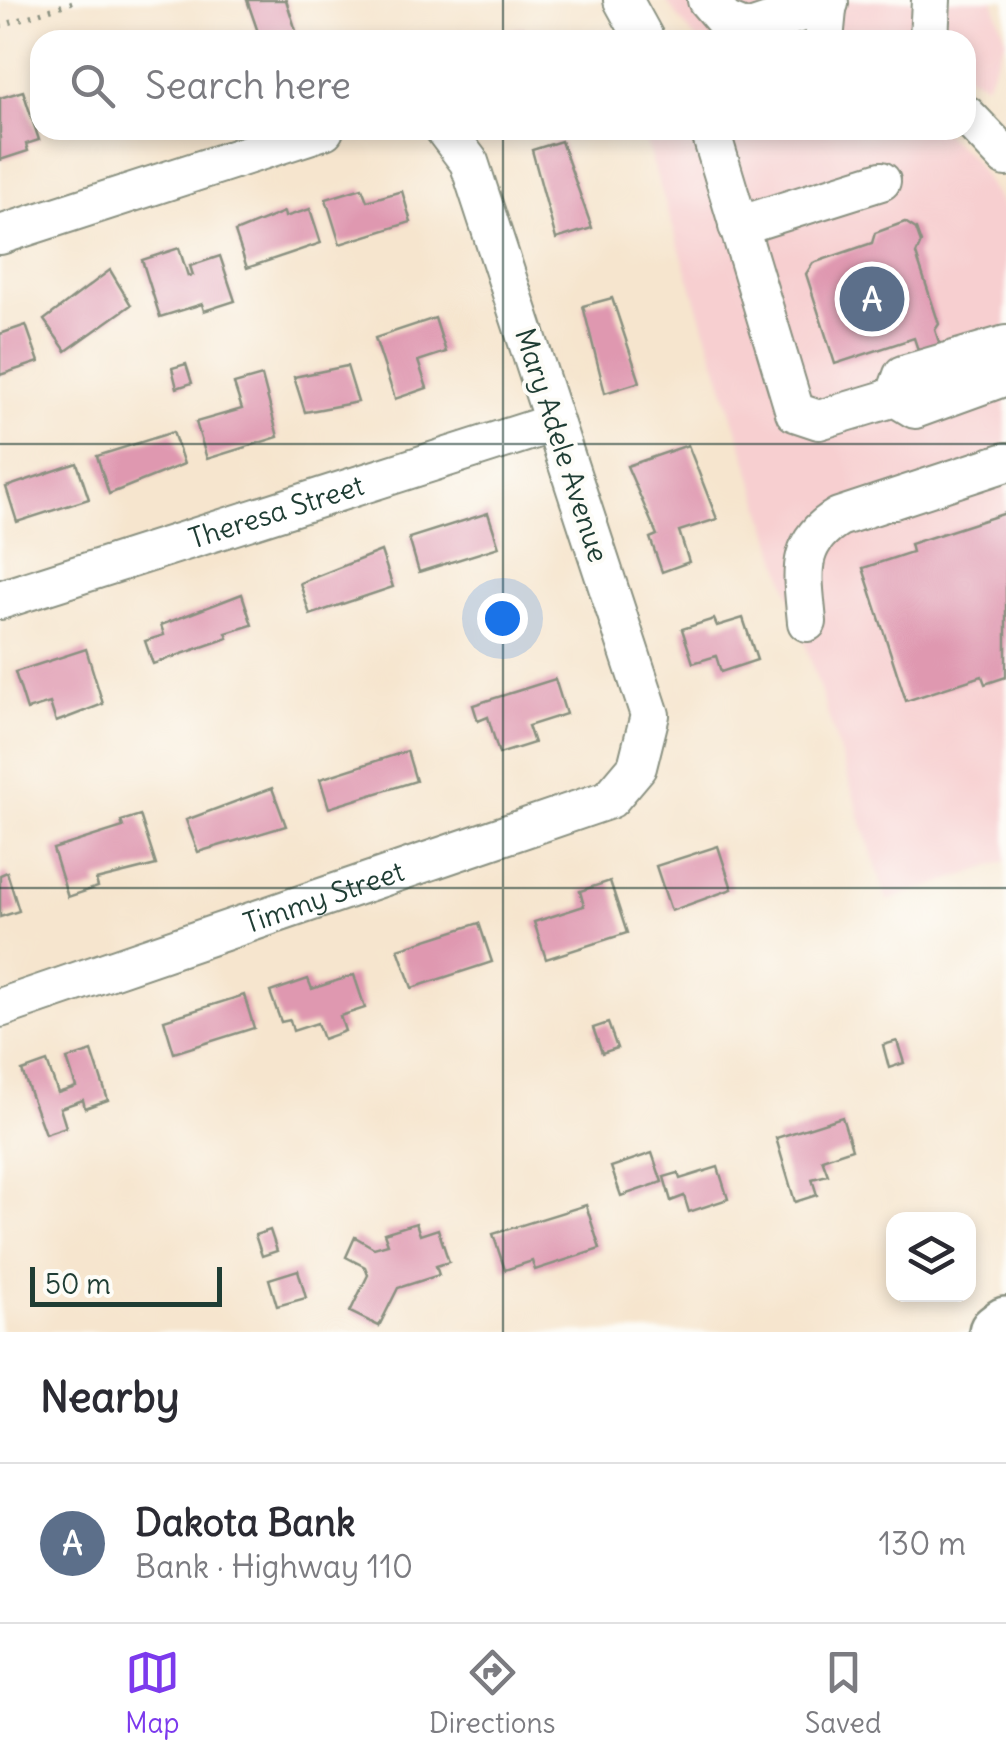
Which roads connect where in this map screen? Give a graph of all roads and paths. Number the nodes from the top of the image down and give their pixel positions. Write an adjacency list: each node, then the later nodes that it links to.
1 (80, 0): 6 (path)
2 (623, 0): 7 (street)
3 (708, 0): 5 (street)
4 (931, 0): 8 (street)
5 (827, 14)
6 (0, 26)
7 (639, 30)
8 (930, 30)
9 (976, 126): 13 (street)
10 (293, 140): 16 (street)
11 (452, 140): 20 (street, Mary Adele Avenue)
12 (713, 140): 15 (street)
13 (1006, 157)
14 (881, 181): 15 (street)
15 (738, 226): 19 (street)
16 (0, 235)
17 (1006, 345): 19 (street)
18 (1006, 376): 19 (street)
19 (895, 396)
20 (554, 423): 22 (street, Theresa Street); 24 (street, Mary Adele Avenue)
21 (1006, 462): 23 (street)
22 (0, 600)
23 (808, 622)
24 (636, 768): 25 (street, Timmy Street)
25 (0, 1008)
26 (1006, 1325): 27 (highway)
27 (998, 1332)

